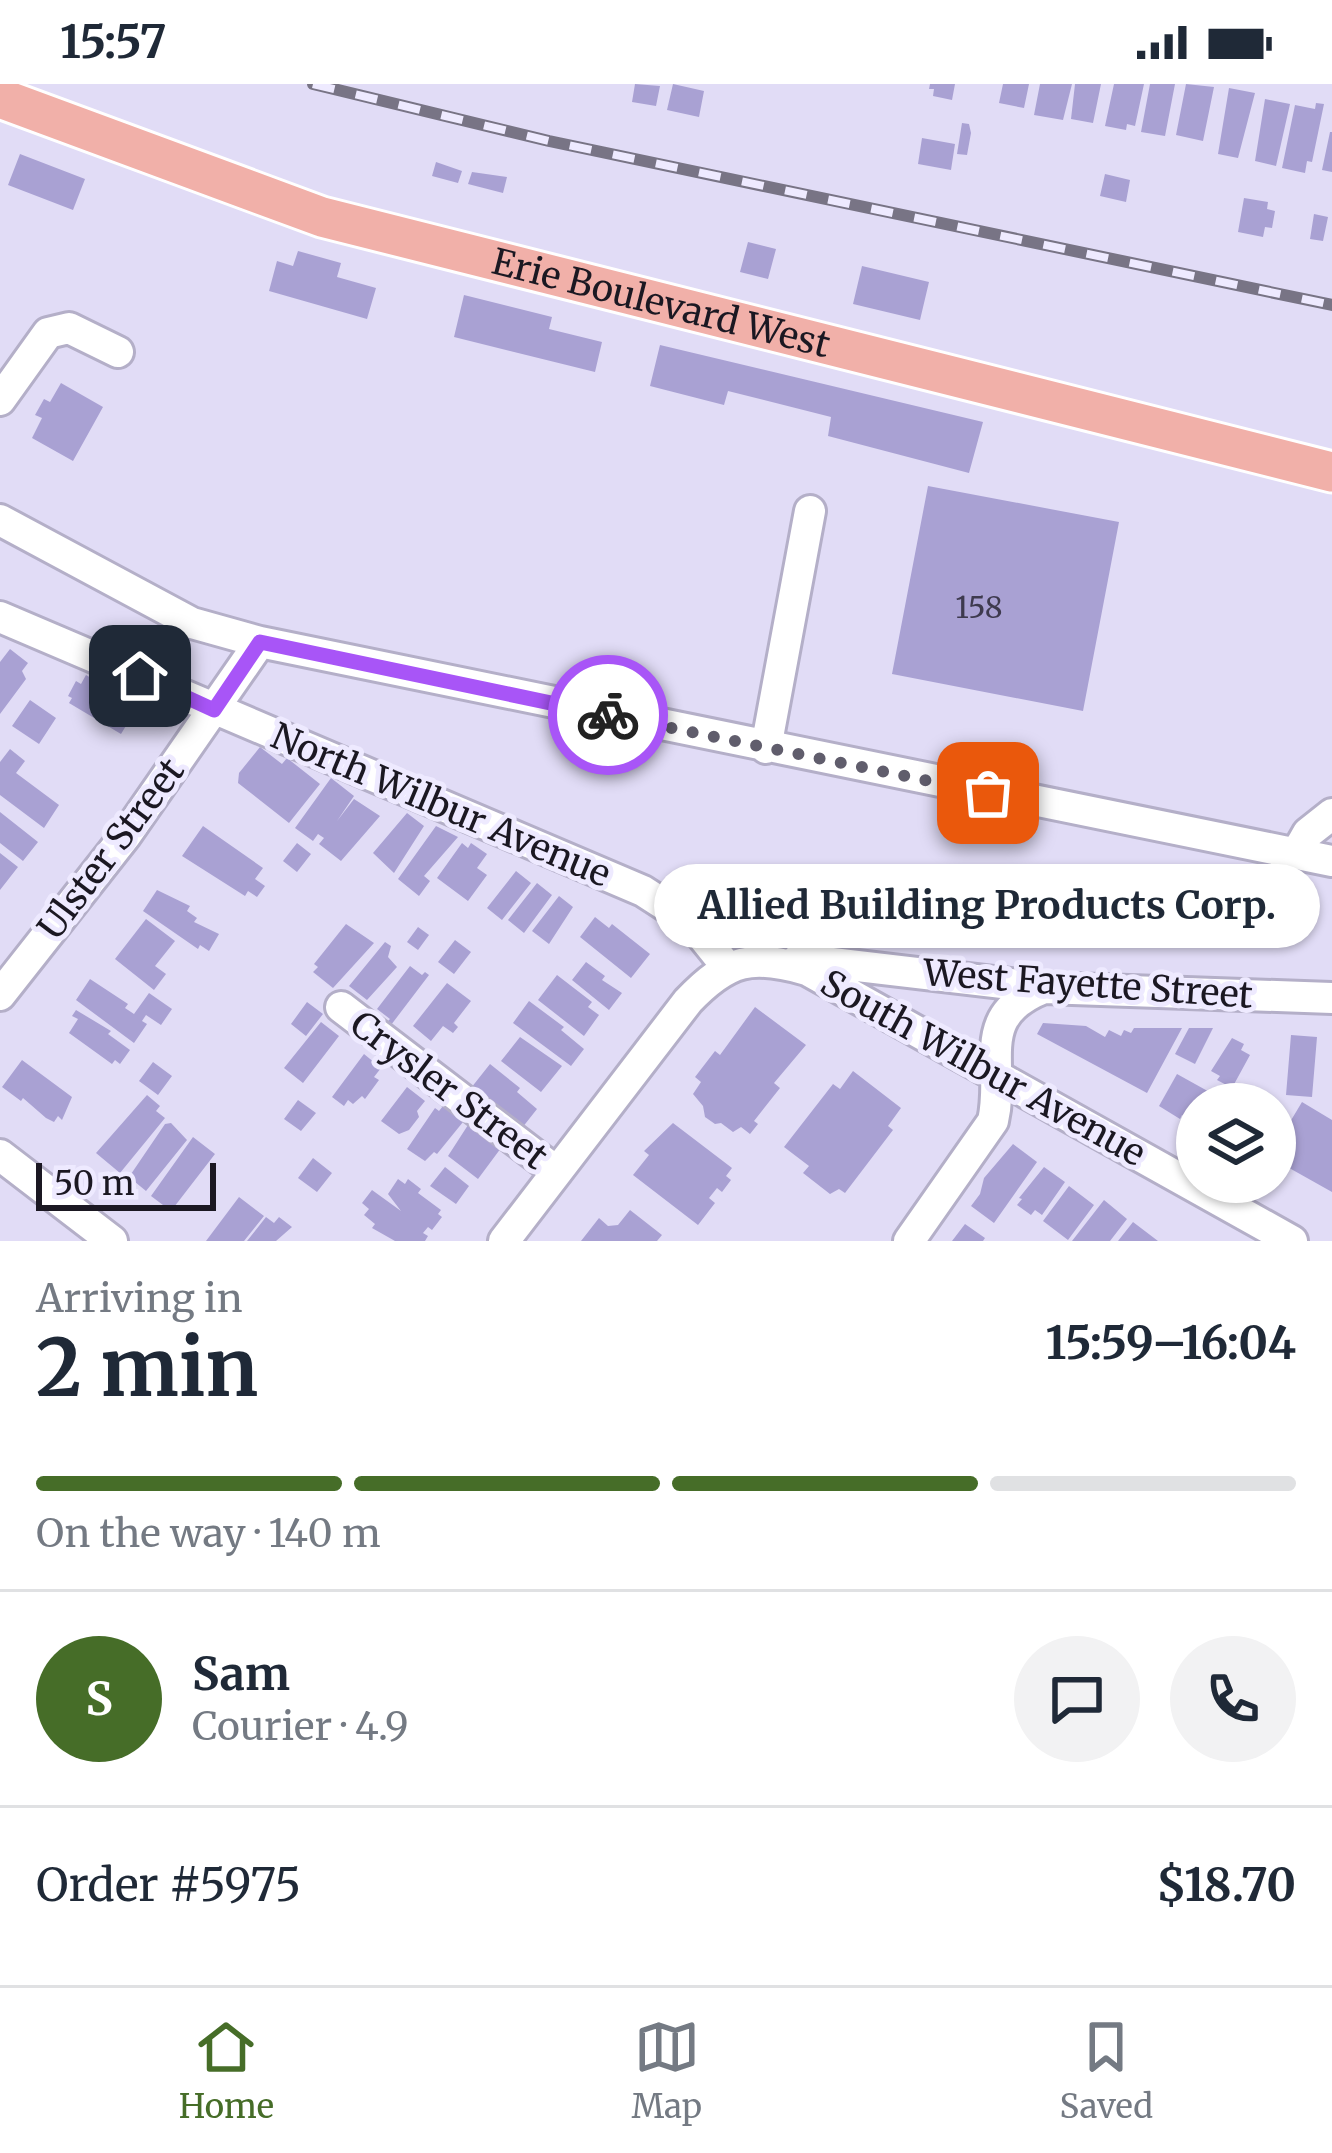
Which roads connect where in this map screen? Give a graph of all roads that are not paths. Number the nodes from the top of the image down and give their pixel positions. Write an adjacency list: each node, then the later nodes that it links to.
1 (0, 98): 4 (main road, Erie Boulevard West)
2 (118, 352): 3 (street)
3 (0, 400)
4 (1332, 472)
5 (810, 511): 10 (street)
6 (0, 520): 8 (street)
7 (0, 617): 9 (street, North Wilbur Avenue)
8 (260, 642): 9 (street, Ulster Street); 10 (street)
9 (214, 710): 15 (street, North Wilbur Avenue); 17 (street, Ulster Street)
10 (766, 748): 12 (street)
11 (1332, 814): 12 (street)
12 (1296, 854): 13 (street)
13 (1332, 861)
14 (774, 960): 15 (street, South Wilbur Avenue); 16 (street, West Fayette Street); 20 (street, South Wilbur Avenue)
15 (728, 968): 22 (street)
16 (1044, 988): 18 (street, West Fayette Street); 20 (street)
17 (0, 995)
18 (1332, 998)
19 (341, 1007): 22 (street, Crysler Street)
20 (995, 1072): 25 (street); 26 (street, South Wilbur Avenue)
21 (0, 1155): 23 (street)
22 (557, 1172): 24 (street)
23 (112, 1241)
24 (504, 1241)
25 (909, 1241)
26 (1292, 1241)

